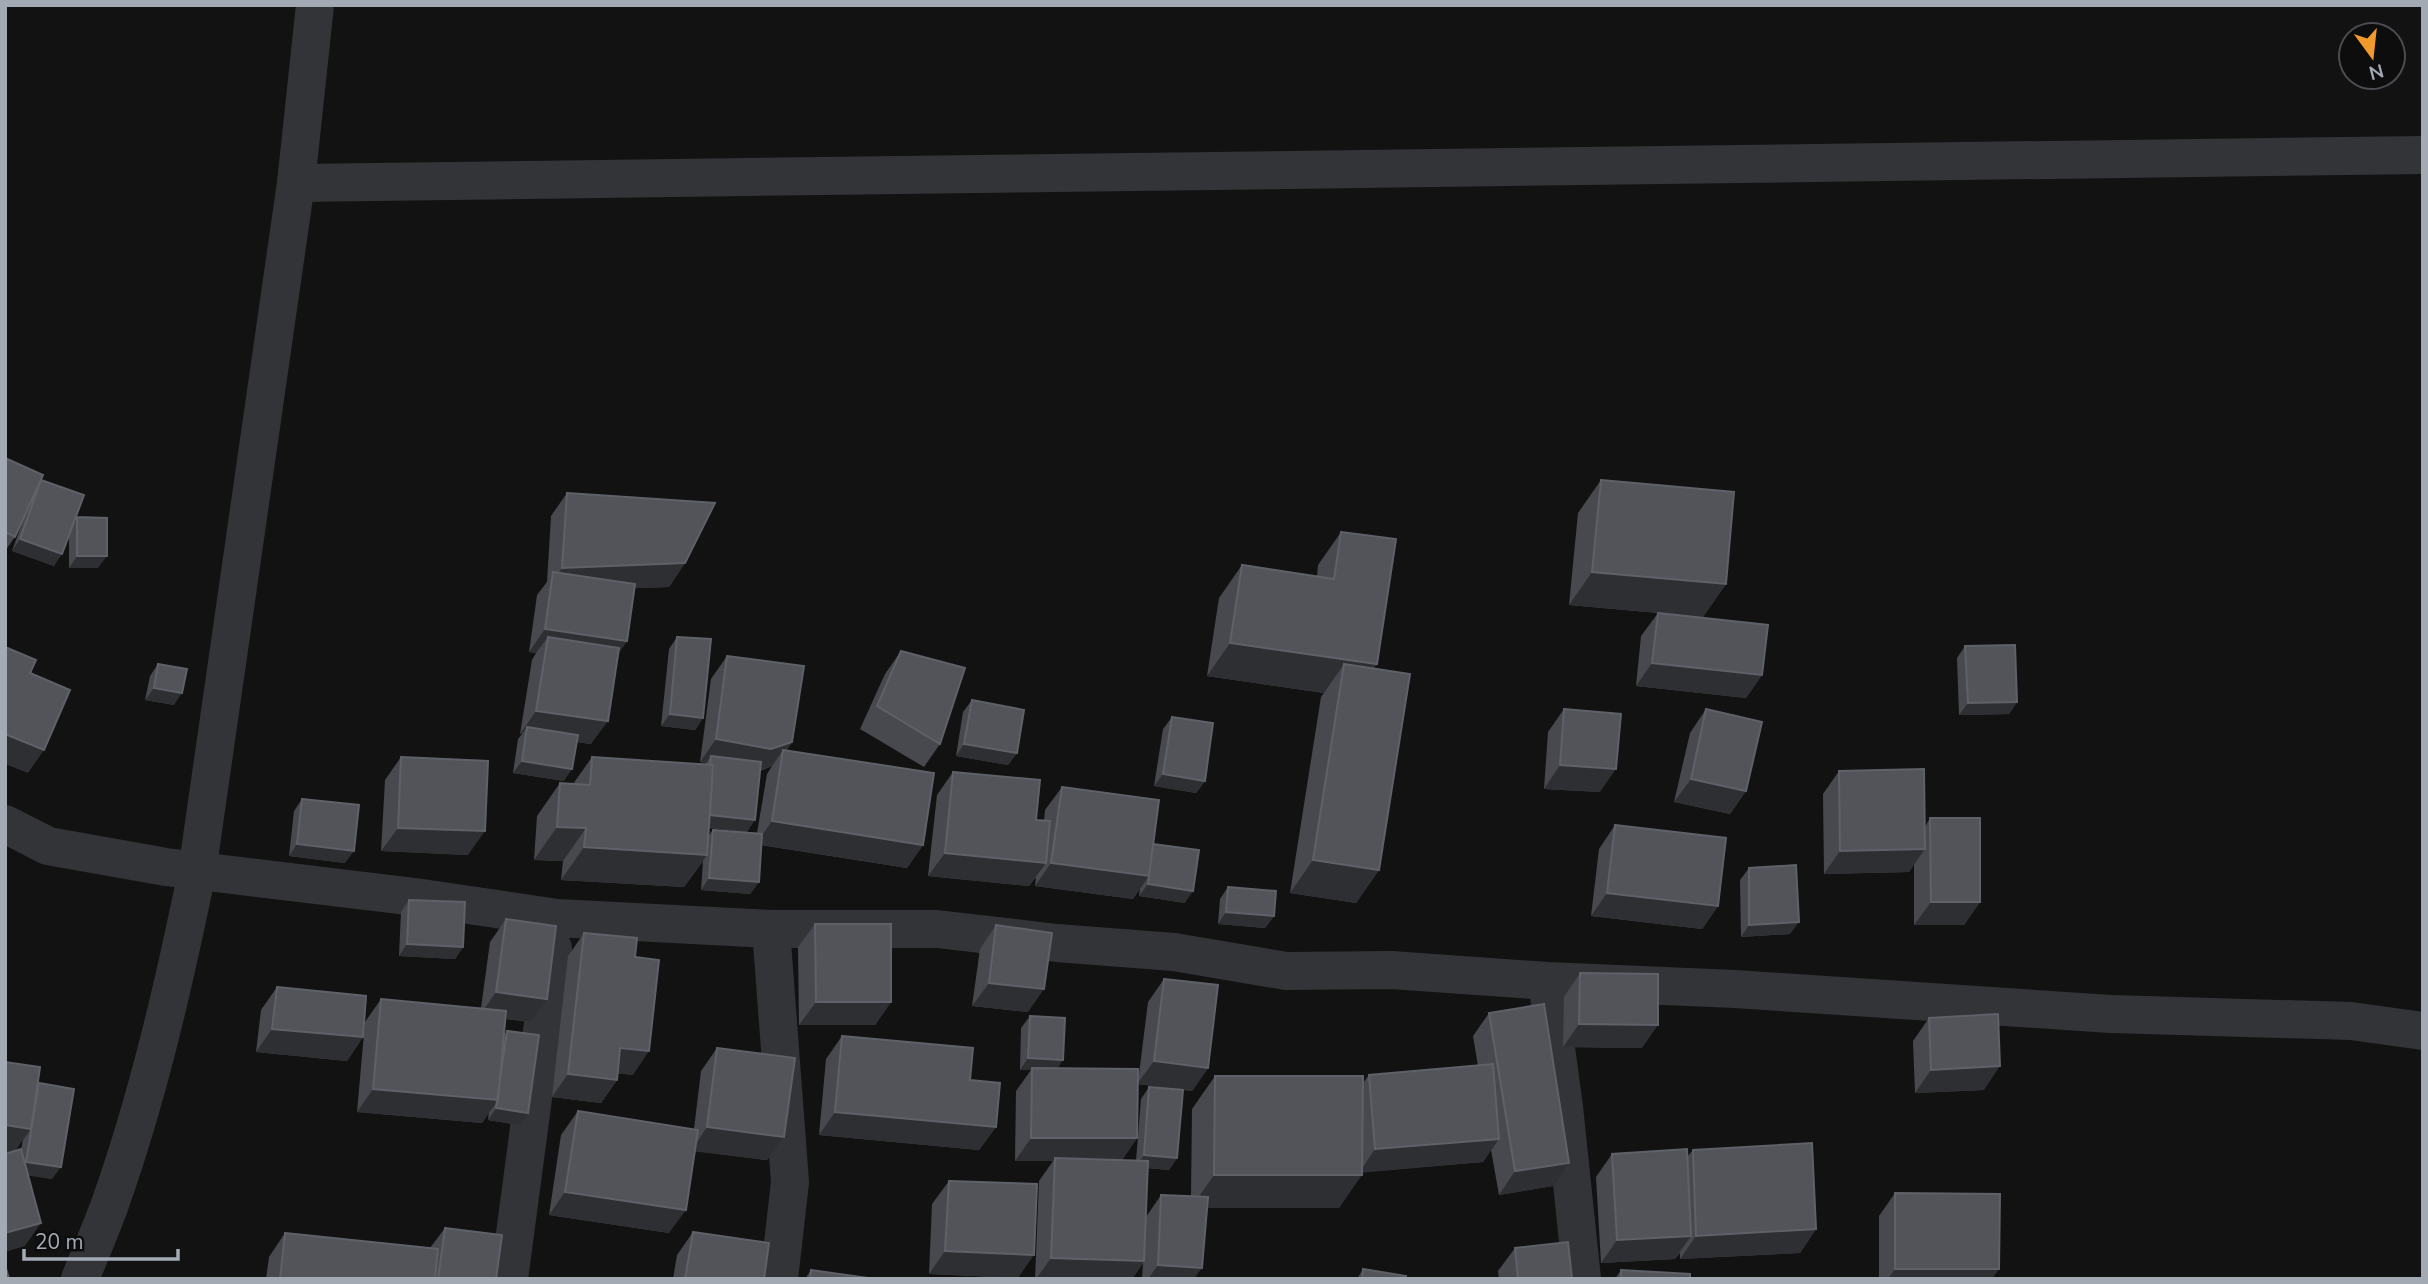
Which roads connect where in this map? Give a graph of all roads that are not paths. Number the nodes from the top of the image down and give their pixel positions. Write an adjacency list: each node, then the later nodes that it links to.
1 (315, 5): 3 (street)
2 (2423, 155): 3 (street)
3 (296, 183): 5 (street)
4 (5, 824): 5 (street)
5 (197, 872): 6 (street); 10 (street)
6 (557, 918): 7 (street); 11 (street)
7 (771, 929): 8 (street); 12 (street)
8 (1547, 981): 9 (street); 13 (street)
9 (2423, 1031)
10 (80, 1279)
11 (509, 1279)
12 (779, 1279)
13 (1582, 1279)

